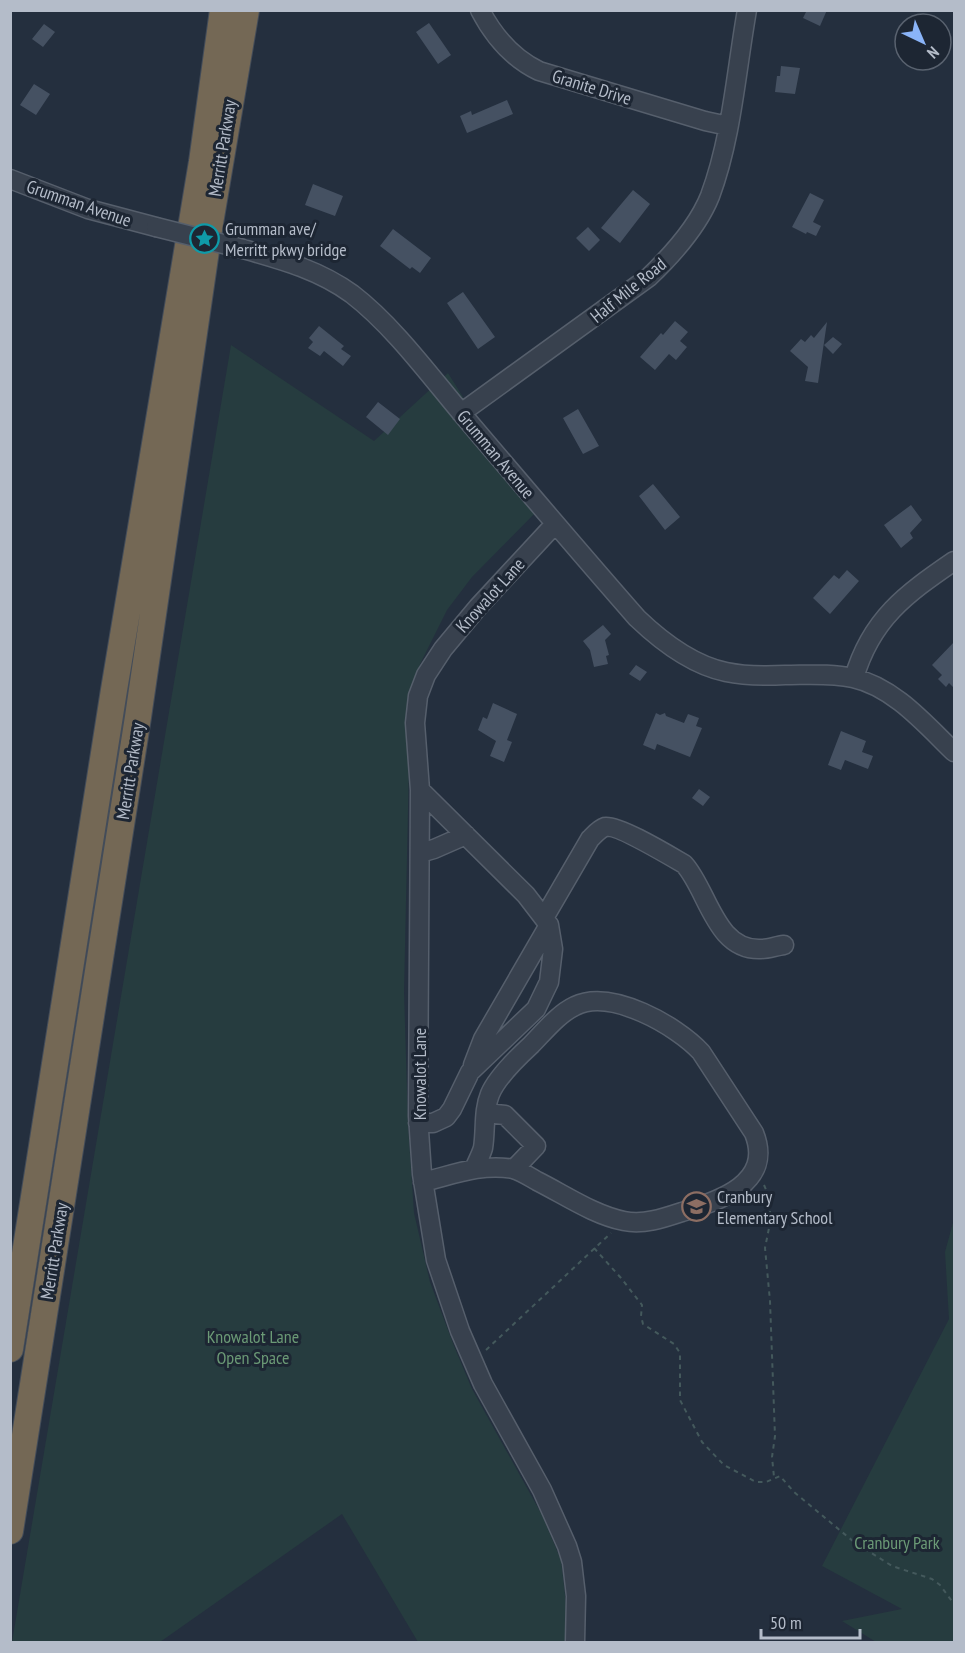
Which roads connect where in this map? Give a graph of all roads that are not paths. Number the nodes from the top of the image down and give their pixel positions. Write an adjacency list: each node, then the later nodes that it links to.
1 (223, 10): 23 (highway, Merritt Parkway)
2 (246, 10): 24 (highway, Merritt Parkway)
3 (480, 10): 5 (street, Granite Drive)
4 (747, 10): 5 (street, Half Mile Road)
5 (728, 126): 7 (street, Half Mile Road)
6 (10, 179): 7 (street, Grumman Avenue, bridge)
7 (461, 413): 8 (street, Grumman Avenue)
8 (555, 524): 10 (street, Grumman Avenue); 12 (street, Knowalot Lane)
9 (954, 561): 10 (street)
10 (854, 678): 11 (street, Grumman Avenue)
11 (954, 753)
12 (420, 790): 13 (street); 14 (street, Knowalot Lane)
13 (466, 836): 14 (street); 15 (street)
14 (420, 853): 19 (street, Knowalot Lane)
15 (547, 922): 16 (street); 17 (street); 17 (street)
16 (784, 945)
17 (470, 1072): 19 (street)
18 (486, 1113): 20 (street); 21 (street); 21 (street)
19 (418, 1124): 22 (street, Knowalot Lane)
20 (474, 1169): 21 (street); 22 (street)
21 (514, 1169)
22 (423, 1182): 25 (street, Knowalot Lane)
23 (10, 1349)
24 (10, 1531)
25 (575, 1642)

